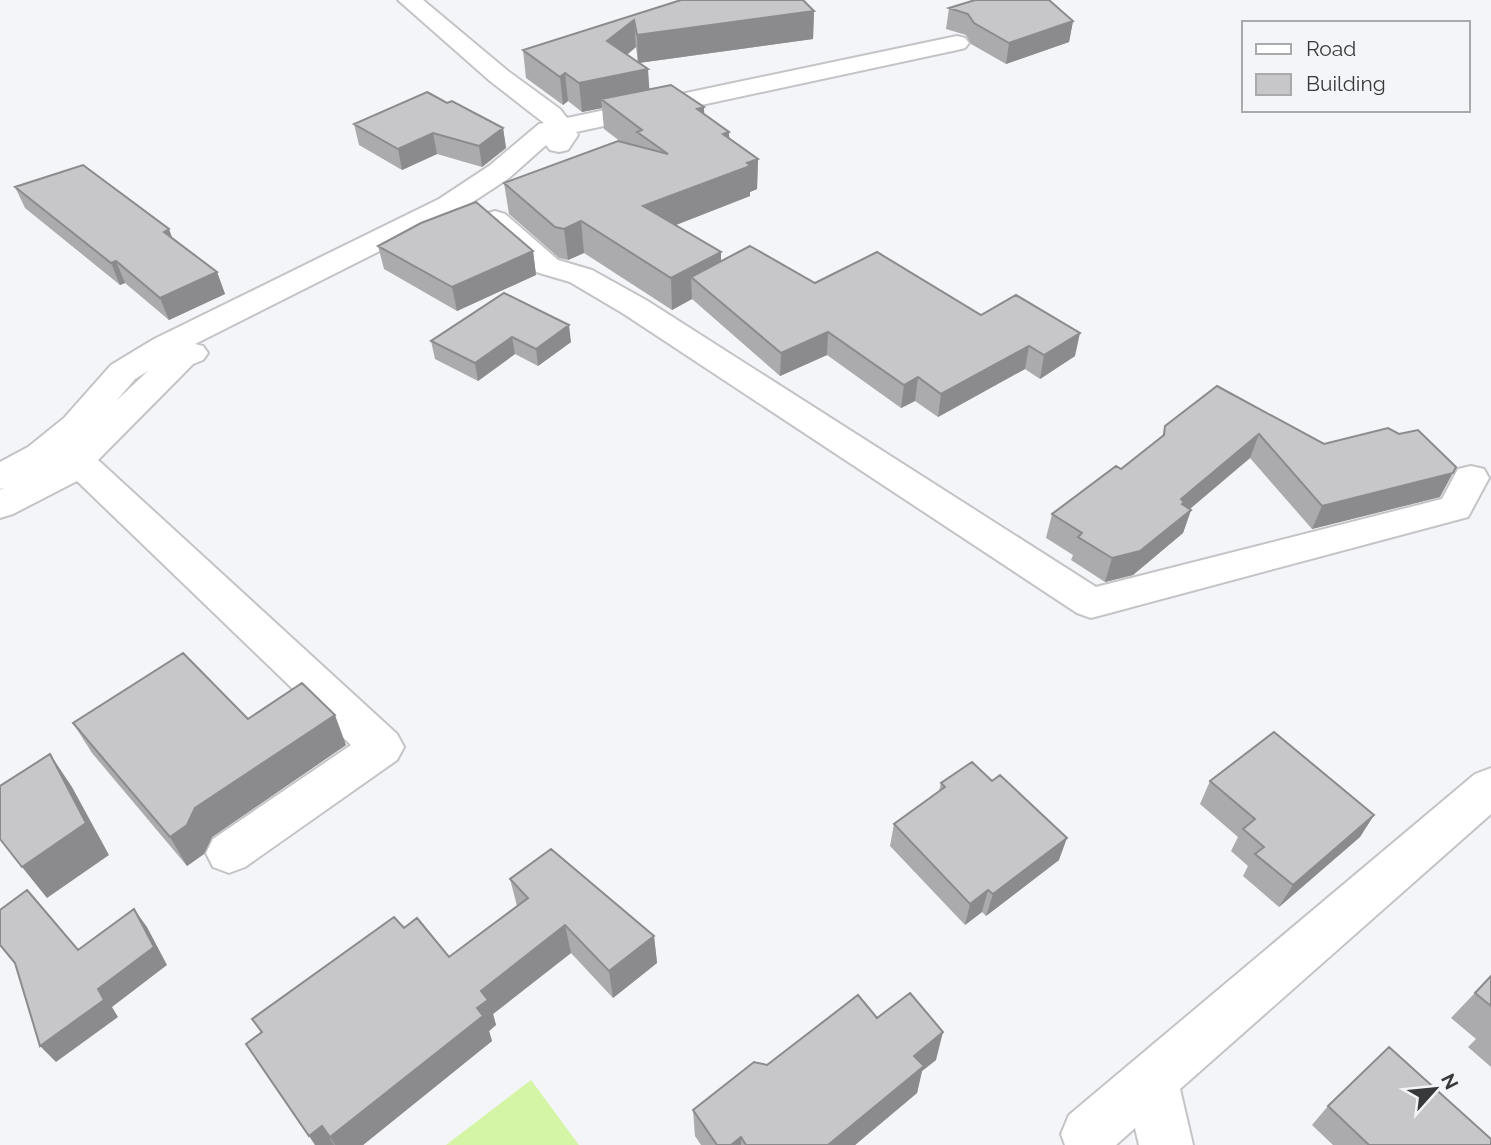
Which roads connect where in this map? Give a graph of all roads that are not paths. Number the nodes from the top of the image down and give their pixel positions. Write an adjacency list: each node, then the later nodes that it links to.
1 (410, 0): 3 (street)
2 (957, 43): 3 (street)
3 (561, 126): 4 (street); 6 (street)
4 (480, 207): 5 (street); 7 (street)
5 (76, 460): 8 (street); 10 (street)
6 (0, 477)
7 (1471, 478)
8 (0, 505)
9 (1491, 787): 11 (street)
10 (229, 853)
11 (1151, 1079): 12 (street); 13 (street)
12 (1088, 1134)
13 (1166, 1145)

